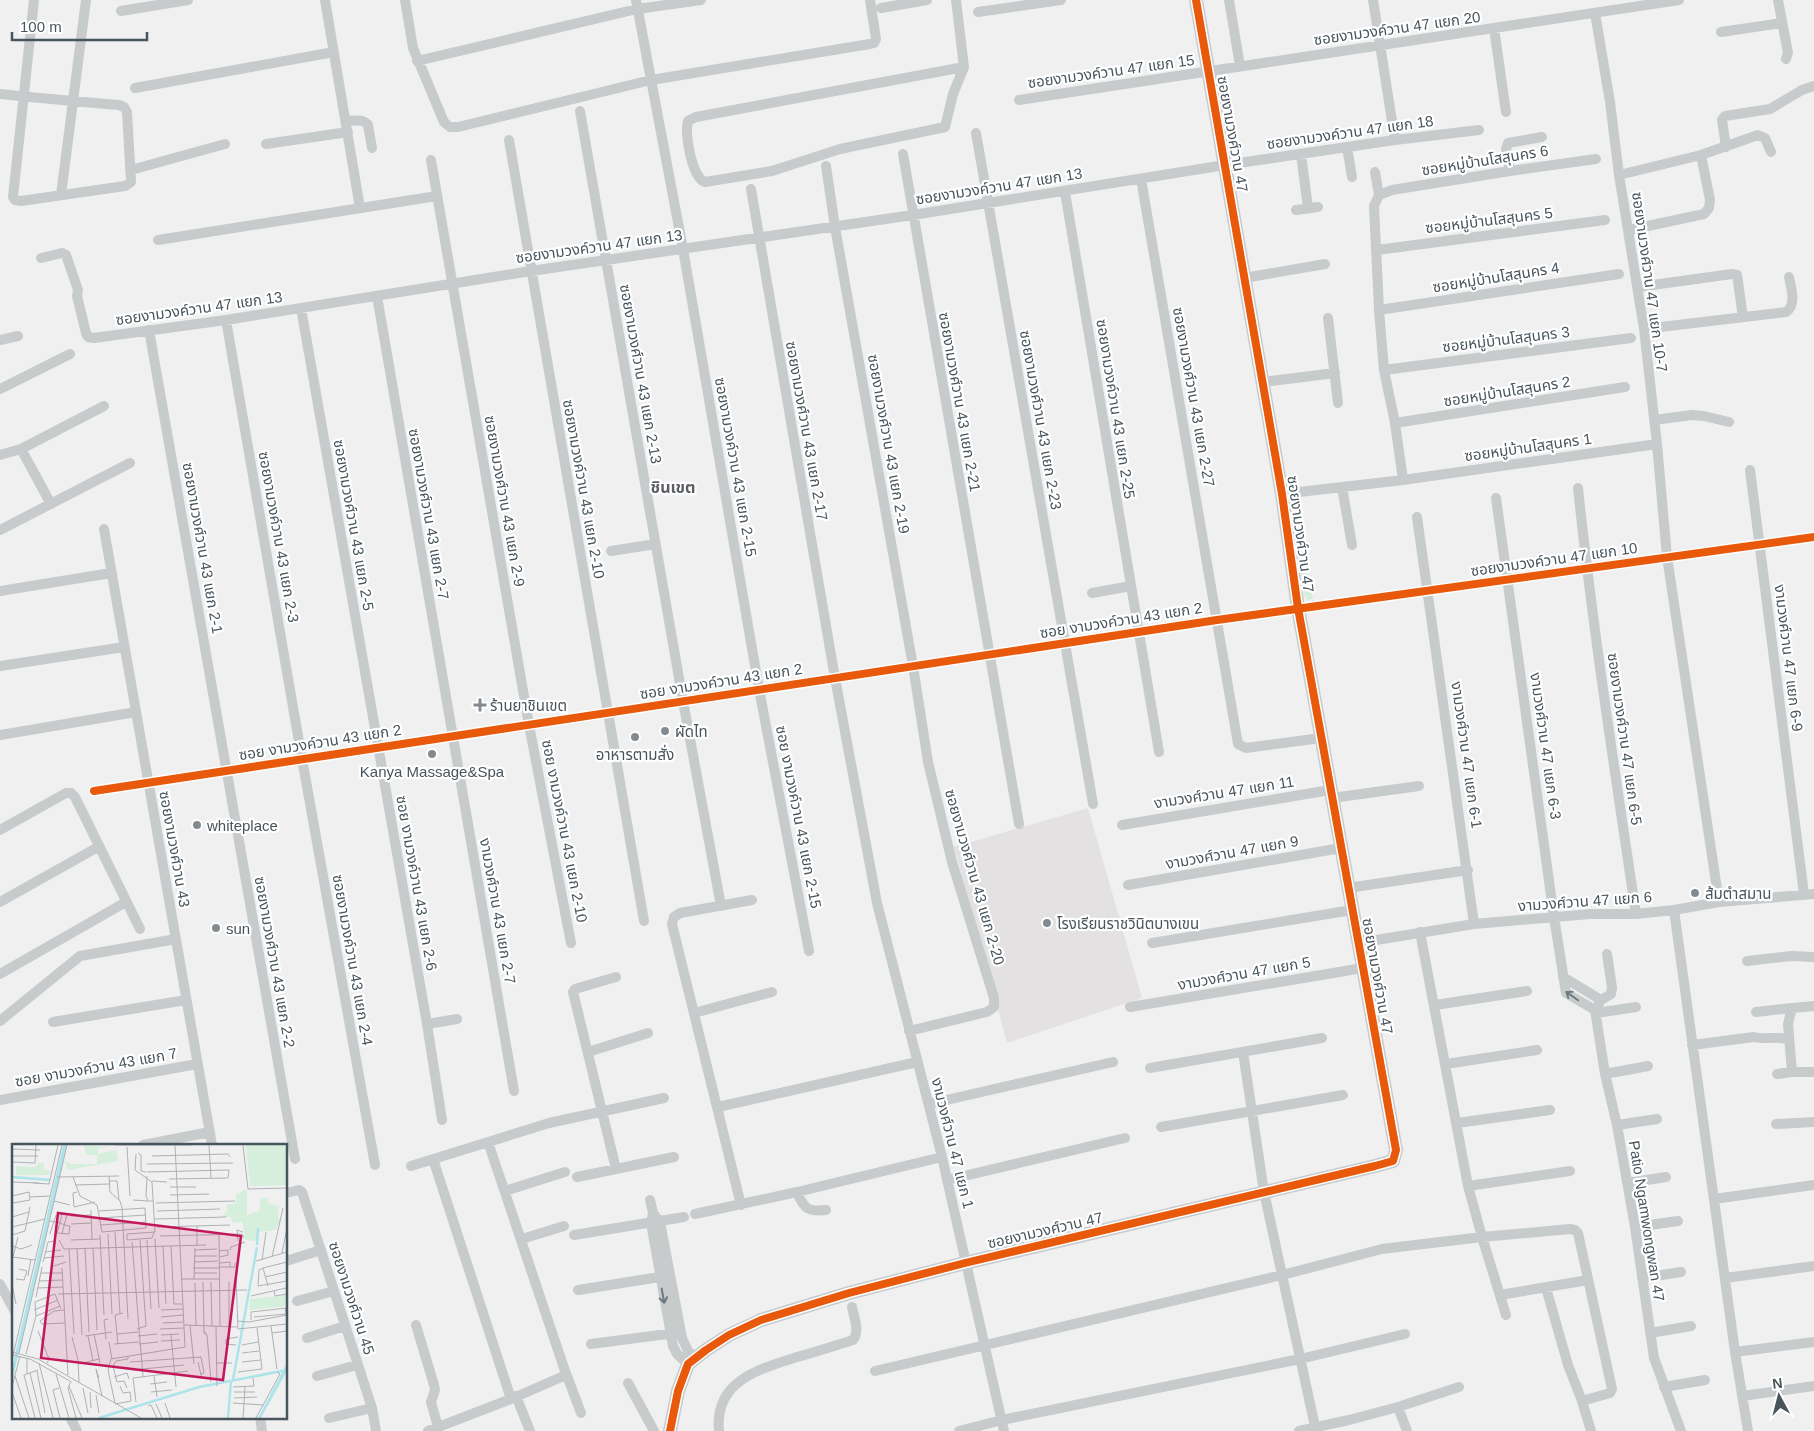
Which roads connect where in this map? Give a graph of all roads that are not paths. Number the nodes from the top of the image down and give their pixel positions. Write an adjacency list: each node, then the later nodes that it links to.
1 (34, 0): 35 (street)
2 (86, 0): 37 (street)
3 (188, 0): 18 (street)
4 (325, 0): 25 (street)
5 (406, 0): 27 (street)
6 (701, 0): 16 (street)
7 (870, 0): 31 (street)
8 (927, 0): 17 (street)
9 (956, 0): 29 (street)
10 (1061, 0): 19 (street)
11 (1196, 0): 30 (street, ซอยงามวงศ์วาน 47)
12 (1229, 0): 28 (street)
13 (1373, 0): 24 (street)
14 (1679, 0): 20 (street, ซอยงามวงค์วาน 47 แยก 20)
15 (1778, 0): 21 (street)
16 (637, 4): 27 (street); 31 (street, ซอยงามวงค์วาน 43 แยก 2-15)
17 (881, 8)
18 (121, 11)
19 (978, 12)
20 (1595, 12): 22 (street, ซอยงามวงค์วาน 47 แยก 20); 62 (street, ซอยงามวงศ์วาน 47 แยก 10-7)
21 (1782, 23): 23 (street); 26 (street)
22 (1494, 28): 24 (street, ซอยงามวงค์วาน 47 แยก 20); 39 (street)
23 (1721, 32)
24 (1380, 45): 28 (street, ซอยงามวงค์วาน 47 แยก 20); 45 (street)
25 (334, 52): 33 (street); 40 (street)
26 (1786, 59)
27 (417, 61): 31 (street)
28 (1240, 66): 30 (street, ซอยงามวงค์วาน 47 แยก 20)
29 (964, 67): 29 (street)
30 (1208, 71): 36 (street, ซอยงามวงค์วาน 47 แยก 15); 57 (street, ซอยงามวงศ์วาน 47)
31 (651, 80): 79 (street, ซอยงามวงค์วาน 43 แยก 2-15)
32 (1814, 86): 48 (street)
33 (135, 88)
34 (0, 94): 35 (street)
35 (23, 96): 37 (street); 67 (street)
36 (1019, 100)
37 (73, 101): 59 (street); 67 (street)
38 (580, 111): 82 (street, ซอยงามวงศ์วาน 43 แยก 2-13)
39 (1506, 112)
40 (347, 127): 47 (street); 50 (street); 71 (street)
41 (1479, 130): 45 (street, ซอยงามวงค์วาน 47 แยก 18)
42 (976, 133): 70 (street, ซอยงามวงศ์วาน 43 แยก 2-23)
43 (1542, 137): 60 (street)
44 (509, 140): 84 (street, ซอยงามวงค์วาน 43 แยก 2-10)
45 (1395, 140): 49 (street, ซอยงามวงค์วาน 47 แยก 18)
46 (225, 144): 59 (street)
47 (266, 144)
48 (1726, 146): 51 (street); 54 (street)
49 (1347, 147): 53 (street, ซอยงามวงค์วาน 47 แยก 18); 63 (street)
50 (372, 148)
51 (1771, 152)
52 (903, 154): 73 (street, ซอยงามวงศ์วาน 43 แยก 2-21)
53 (1301, 154): 57 (street, ซอยงามวงค์วาน 47 แยก 18); 72 (street)
54 (1702, 155): 62 (street); 76 (street)
55 (1596, 159): 60 (street, ซอยหมู่บ้านโสสุนคร 6)
56 (430, 160): 69 (street, ซอยงามวงศ์วาน 43 แยก 2-9)
57 (1225, 165): 64 (street, ซอยงามวงค์วาน 47 แยก 13); 87 (street, ซอยงามวงศ์วาน 47)
58 (826, 166): 75 (street, ซอยงามวงศ์วาน 43 แยก 2-19)
59 (131, 170): 67 (street)
60 (1510, 171): 68 (street, ซอยหมู่บ้านโสสุนคร 6)
61 (1375, 172): 68 (street)
62 (1619, 174): 76 (street, ซอยงามวงศ์วาน 47 แยก 10-7)
63 (1352, 177)
64 (1141, 179): 66 (street, ซอยงามวงค์วาน 47 แยก 13); 140 (street, ซอยงามวงศ์วาน 43 แยก 2-27)
65 (751, 189): 77 (street, ซอยงามวงศ์วาน 43 แยก 2-17)
66 (1065, 192): 70 (street, ซอยงามวงค์วาน 47 แยก 13); 135 (street, ซอยงามวงค์วาน 43 แยก 2-25)
67 (60, 195)
68 (1379, 195): 80 (street)
69 (437, 196): 71 (street); 88 (street, ซอยงามวงศ์วาน 43 แยก 2-9)
70 (988, 203): 73 (street, ซอยงามวงค์วาน 47 แยก 13); 142 (street, ซอยงามวงศ์วาน 43 แยก 2-23)
71 (360, 208): 78 (street)
72 (1296, 210)
73 (913, 215): 75 (street, ซอยงามวงค์วาน 47 แยก 13); 144 (street, ซอยงามวงศ์วาน 43 แยก 2-21)
74 (1605, 220): 80 (street, ซอยหมู่บ้านโสสุนคร 5)
75 (835, 227): 77 (street, ซอยงามวงค์วาน 47 แยก 13); 146 (street, ซอยงามวงศ์วาน 43 แยก 2-19)
76 (1629, 230): 89 (street, ซอยงามวงศ์วาน 47 แยก 10-7)
77 (758, 238): 79 (street, ซอยงามวงค์วาน 47 แยก 13); 147 (street, ซอยงามวงศ์วาน 43 แยก 2-17)
78 (158, 240)
79 (683, 249): 82 (street, ซอยงามวงค์วาน 47 แยก 13); 148 (street, ซอยงามวงค์วาน 43 แยก 2-15)
80 (1377, 250): 92 (street)
81 (40, 258): 97 (street, ซอยงามวงค์วาน 47 แยก 13)
82 (606, 260): 84 (street, ซอยงามวงค์วาน 47 แยก 13); 127 (street, ซอยงามวงศ์วาน 43 แยก 2-13)
83 (1325, 264): 87 (street)
84 (531, 271): 88 (street, ซอยงามวงค์วาน 47 แยก 13); 151 (street, ซอยงามวงค์วาน 43 แยก 2-10)
85 (1619, 274): 92 (street, ซอยหมู่บ้านโสสุนคร 4)
86 (1789, 277): 93 (street)
87 (1244, 278): 104 (street, ซอยงามวงศ์วาน 47)
88 (452, 283): 90 (street, ซอยงามวงค์วาน 47 แยก 13); 152 (street, ซอยงามวงศ์วาน 43 แยก 2-9)
89 (1638, 287): 93 (street); 96 (street, ซอยงามวงศ์วาน 47 แยก 10-7)
90 (377, 296): 91 (street, ซอยงามวงค์วาน 47 แยก 13); 154 (street, ซอยงามวงศ์วาน 43 แยก 2-7)
91 (300, 308): 95 (street, ซอยงามวงค์วาน 47 แยก 13); 156 (street, ซอยงามวงศ์วาน 43 แยก 2-5)
92 (1379, 310): 102 (street)
93 (1743, 317): 96 (street)
94 (1328, 318): 103 (street)
95 (226, 320): 97 (street, ซอยงามวงค์วาน 47 แยก 13); 158 (street, ซอยงามวงค์วาน 43 แยก 2-3)
96 (1644, 329): 109 (street, ซอยงามวงศ์วาน 47 แยก 10-7)
97 (149, 330): 159 (street, ซอยงามวงศ์วาน 43 แยก 2-1)
98 (18, 336): 100 (street)
99 (1631, 338): 102 (street, ซอยหมู่บ้านโสสุนคร 3)
100 (0, 340)
101 (70, 354): 106 (street)
102 (1384, 370): 111 (street)
103 (1335, 373): 104 (street); 107 (street)
104 (1263, 382): 120 (street, ซอยงามวงศ์วาน 47)
105 (1625, 387): 111 (street, ซอยหมู่บ้านโสสุนคร 2)
106 (0, 389)
107 (1338, 403)
108 (104, 406): 113 (street)
109 (1654, 420): 110 (street); 112 (street, ซอยงามวงศ์วาน 47 แยก 10-7)
110 (1729, 422)
111 (1395, 424): 117 (street)
112 (1657, 444): 117 (street, ซอยหมู่บ้านโสสุนคร 1); 131 (street, ซอยงามวงศ์วาน 47 แยก 10-7)
113 (21, 449): 114 (street); 122 (street)
114 (0, 455)
115 (130, 463): 122 (street)
116 (1750, 470): 129 (street, งามวงศ์วาน 47 แยก 6-9)
117 (1403, 480): 118 (street, ซอยหมู่บ้านโสสุนคร 1)
118 (1342, 487): 120 (street, ซอยหมู่บ้านโสสุนคร 1); 128 (street)
119 (1578, 488): 132 (street, ซอยงามวงศ์วาน 47 แยก 6-5)
120 (1282, 494): 139 (street, ซอยงามวงศ์วาน 47)
121 (1496, 498): 134 (street, งามวงศ์วาน 47 แยก 6-3)
122 (51, 504): 125 (street)
123 (1417, 517): 136 (street, งามวงศ์วาน 47 แยก 6-1)
124 (104, 529): 133 (street, ซอยงามวงศ์วาน 43)
125 (0, 530)
126 (1814, 537): 129 (street, ซอยงามวงค์วาน 47 แยก 10)
127 (656, 544): 130 (street); 149 (street, ซอยงามวงศ์วาน 43 แยก 2-13)
128 (1352, 545)
129 (1759, 545): 131 (street, ซอยงามวงค์วาน 47 แยก 10); 173 (street, งามวงศ์วาน 47 แยก 6-9)
130 (611, 551)
131 (1667, 557): 132 (street, ซอยงามวงค์วาน 47 แยก 10); 177 (street, ซอยงามวงศ์วาน 47 แยก 10-7)
132 (1586, 568): 134 (street, ซอยงามวงค์วาน 47 แยก 10); 181 (street, ซอยงามวงศ์วาน 47 แยก 6-5)
133 (111, 573): 137 (street); 143 (street, ซอยงามวงศ์วาน 43)
134 (1508, 579): 136 (street, ซอยงามวงค์วาน 47 แยก 10); 182 (street, งามวงศ์วาน 47 แยก 6-3)
135 (1131, 586): 138 (street); 141 (street, ซอยงามวงค์วาน 43 แยก 2-25)
136 (1429, 590): 139 (street, ซอยงามวงค์วาน 47 แยก 10); 170 (street, งามวงศ์วาน 47 แยก 6-1)
137 (0, 591)
138 (1092, 593)
139 (1298, 608): 140 (street, ซอย งามวงค์วาน 43 แยก 2); 155 (street, ซอยงามวงศ์วาน 47)
140 (1217, 620): 141 (street, ซอย งามวงค์วาน 43 แยก 2); 155 (street, ซอยงามวงศ์วาน 43 แยก 2-27)
141 (1138, 632): 142 (street, ซอย งามวงค์วาน 43 แยก 2); 157 (street, ซอยงามวงค์วาน 43 แยก 2-25)
142 (1065, 643): 144 (street, ซอย งามวงค์วาน 43 แยก 2); 164 (street, ซอยงามวงศ์วาน 43 แยก 2-23)
143 (124, 647): 145 (street); 150 (street, ซอยงามวงศ์วาน 43)
144 (989, 654): 146 (street, ซอย งามวงค์วาน 43 แยก 2); 165 (street, ซอยงามวงศ์วาน 43 แยก 2-21)
145 (0, 666)
146 (913, 666): 147 (street, ซอย งามวงค์วาน 43 แยก 2); 216 (street, ซอยงามวงศ์วาน 43 แยก 2-20)
147 (835, 678): 148 (street, ซอย งามวงค์วาน 43 แยก 2); 216 (street, ซอยงามวงศ์วาน 43 แยก 2-17)
148 (759, 689): 149 (street, ซอย งามวงค์วาน 43 แยก 2); 191 (street, ซอย งามวงค์วาน 43 แยก 2-15)
149 (683, 701): 151 (street, ซอย งามวงค์วาน 43 แยก 2); 178 (street, ซอยงามวงศ์วาน 43 แยก 2-13)
150 (136, 712): 153 (street); 160 (street, ซอยงามวงศ์วาน 43)
151 (608, 713): 152 (street, ซอย งามวงค์วาน 43 แยก 2); 183 (street, ซอยงามวงค์วาน 43 แยก 2-10)
152 (529, 724): 154 (street, ซอย งามวงค์วาน 43 แยก 2); 188 (street, ซอย งามวงค์วาน 43 แยก 2-10)
153 (0, 734)
154 (452, 736): 156 (street, ซอย งามวงค์วาน 43 แยก 2); 235 (street, งามวงศ์วาน 43 แยก 2-7)
155 (1321, 738): 163 (street, ซอยงามวงศ์วาน 47)
156 (378, 747): 158 (street, ซอย งามวงค์วาน 43 แยก 2); 214 (street, ซอย งามวงค์วาน 43 แยก 2-6)
157 (1158, 752)
158 (302, 759): 159 (street, ซอย งามวงค์วาน 43 แยก 2); 260 (street, ซอยงามวงค์วาน 43 แยก 2-4)
159 (226, 770): 160 (street, ซอย งามวงค์วาน 43 แยก 2); 258 (street, ซอยงามวงศ์วาน 43 แยก 2-2)
160 (148, 783): 162 (street, ซอย งามวงค์วาน 43 แยก 2); 187 (street, ซอยงามวงศ์วาน 43)
161 (1419, 786): 163 (street, งามวงศ์วาน 47 แยก 11)
162 (94, 791)
163 (1331, 794): 166 (street, งามวงศ์วาน 47 แยก 11); 169 (street, ซอยงามวงศ์วาน 47)
164 (1093, 804)
165 (1019, 824)
166 (1122, 825)
167 (0, 830): 168 (street)
168 (98, 847): 175 (street); 176 (street)
169 (1341, 848): 171 (street, งามวงศ์วาน 47 แยก 9); 172 (street, ซอยงามวงศ์วาน 47)
170 (1468, 870): 172 (street); 184 (street, งามวงศ์วาน 47 แยก 6-1)
171 (1128, 885)
172 (1348, 888): 179 (street, ซอยงามวงศ์วาน 47)
173 (1809, 894): 177 (street, งามวงศ์วาน 47 แยก 6)
174 (752, 900): 178 (street)
175 (0, 902)
176 (126, 902): 185 (street); 196 (street)
177 (1719, 902): 180 (street, งามวงศ์วาน 47 แยก 6)
178 (721, 906): 210 (street)
179 (1352, 910): 189 (street); 190 (street, ซอยงามวงศ์วาน 47)
180 (1674, 910): 181 (street, งามวงศ์วาน 47 แยก 6); 221 (street)
181 (1636, 914): 182 (street, งามวงศ์วาน 47 แยก 6)
182 (1554, 917): 184 (street, งามวงศ์วาน 47 แยก 6); 198 (street, งามวงศ์วาน 47 แยก 6-3)
183 (644, 921)
184 (1474, 924): 186 (street, งามวงศ์วาน 47 แยก 6)
185 (140, 929)
186 (1420, 932): 190 (street, งามวงศ์วาน 47 แยก 6); 203 (street)
187 (176, 939): 201 (street, ซอยงามวงศ์วาน 43); 212 (street)
188 (571, 943)
189 (1152, 943)
190 (1358, 943): 195 (street, ซอยงามวงศ์วาน 47)
191 (809, 951)
192 (1607, 954): 202 (street)
193 (1814, 957): 194 (street)
194 (1747, 961)
195 (1363, 968): 205 (street, งามวงศ์วาน 47 แยก 5); 274 (street, ซอยงามวงศ์วาน 47)
196 (0, 974)
197 (616, 977): 223 (street)
198 (1563, 977): 202 (street); 208 (street, one-way to 198)
199 (772, 992): 210 (street)
200 (1527, 992): 203 (street)
201 (186, 1000): 213 (street); 227 (street, ซอยงามวงศ์วาน 43)
202 (1602, 1000): 208 (street)
203 (1435, 1005): 228 (street)
204 (1814, 1006): 207 (street)
205 (1130, 1007)
206 (1636, 1007): 208 (street)
207 (1792, 1008): 209 (street); 215 (street)
208 (1596, 1012): 233 (street, Patio Ngamwongwan 47)
209 (1756, 1012)
210 (694, 1013): 240 (street)
211 (457, 1019): 214 (street)
212 (0, 1021)
213 (53, 1022)
214 (427, 1024): 245 (street, ซอย งามวงค์วาน 43 แยก 2-6)
215 (1788, 1024): 218 (street); 220 (street)
216 (909, 1031): 225 (street, งามวงศ์วาน 47 แยก 1)
217 (648, 1034): 223 (street)
218 (1754, 1036): 220 (street); 221 (street)
219 (1322, 1038): 224 (street)
220 (1789, 1039): 231 (street)
221 (1692, 1045): 275 (street)
222 (1537, 1050): 228 (street)
223 (588, 1052): 241 (street)
224 (1243, 1052): 230 (street); 242 (street)
225 (917, 1062): 239 (street, งามวงศ์วาน 47 แยก 1); 240 (street)
226 (1113, 1062): 239 (street)
227 (198, 1064): 238 (street, ซอย งามวงค์วาน 43 แยก 7); 251 (street, ซอยงามวงศ์วาน 43)
228 (1446, 1064): 247 (street)
229 (1648, 1066): 233 (street)
230 (1150, 1068)
231 (1792, 1072): 232 (street); 234 (street)
232 (1814, 1072)
233 (1605, 1074): 249 (street, Patio Ngamwongwan 47)
234 (1777, 1074)
235 (514, 1091)
236 (1343, 1095): 242 (street)
237 (664, 1098): 241 (street)
238 (0, 1100)
239 (928, 1104): 257 (street, งามวงศ์วาน 47 แยก 1)
240 (718, 1107): 277 (street)
241 (602, 1110): 253 (street); 262 (street)
242 (1253, 1110): 250 (street); 274 (street)
243 (1550, 1110): 247 (street)
244 (1656, 1119): 249 (street)
245 (442, 1120)
246 (1814, 1122): 248 (street)
247 (1457, 1123): 269 (street)
248 (1776, 1124)
249 (1617, 1125): 268 (street, Patio Ngamwongwan 47)
250 (1161, 1127)
251 (210, 1132): 254 (street); 255 (street, ซอยงามวงศ์วาน 43)
252 (1125, 1138): 267 (street)
253 (488, 1142): 259 (street); 271 (street)
254 (148, 1144)
255 (212, 1144)
256 (674, 1157): 262 (street)
257 (942, 1157): 267 (street, งามวงศ์วาน 47 แยก 1); 273 (street)
258 (295, 1159)
259 (433, 1160): 261 (street); 330 (street)
260 (375, 1166)
261 (411, 1166)
262 (616, 1169): 265 (street)
263 (1570, 1171): 269 (street)
264 (565, 1172): 271 (street)
265 (577, 1177)
266 (1666, 1177): 268 (street)
267 (947, 1180): 290 (street, งามวงศ์วาน 47 แยก 1)
268 (1627, 1183): 284 (street, Patio Ngamwongwan 47)
269 (1468, 1186): 286 (street)
270 (1814, 1186): 275 (street)
271 (505, 1191): 287 (street)
272 (288, 1192): 288 (street, ซอยงามวงศ์วาน 45)
273 (797, 1192): 277 (street); 278 (street)
274 (1264, 1192): 290 (street, ซอยงามวงศ์วาน 47); 293 (street)
275 (1714, 1198): 296 (street)
276 (650, 1200): 281 (street)
277 (741, 1206): 279 (street)
278 (826, 1210)
279 (695, 1214)
280 (684, 1218): 281 (street)
281 (654, 1219): 285 (street); 294 (street)
282 (1678, 1220): 284 (street)
283 (564, 1226): 287 (street)
284 (1634, 1227): 295 (street, Patio Ngamwongwan 47)
285 (574, 1235)
286 (1482, 1237): 293 (street); 297 (street); 302 (street)
287 (522, 1239): 322 (street)
288 (321, 1250): 289 (street); 301 (street, ซอยงามวงศ์วาน 45)
289 (288, 1260)
290 (965, 1263): 316 (street, งามวงศ์วาน 47 แยก 1); 319 (street, ซอยงามวงศ์วาน 47)
291 (1814, 1266): 296 (street)
292 (1681, 1272): 295 (street)
293 (1282, 1275): 316 (street); 318 (street)
294 (665, 1276): 300 (street); 310 (street)
295 (1642, 1278): 311 (street, Patio Ngamwongwan 47)
296 (1725, 1278): 317 (street)
297 (1588, 1280): 299 (street); 331 (street)
298 (0, 1284): 304 (street)
299 (1546, 1288): 302 (street); 331 (street)
300 (578, 1290)
301 (334, 1291): 303 (street); 308 (street, ซอยงามวงศ์วาน 45)
302 (1500, 1295): 306 (street)
303 (297, 1301)
304 (12, 1306)
305 (852, 1307): 347 (street)
306 (1506, 1315)
307 (416, 1325): 340 (street)
308 (345, 1326): 313 (street); 320 (street, ซอยงามวงศ์วาน 45)
309 (1691, 1326): 311 (street)
310 (675, 1333): 315 (street); 319 (street)
311 (1650, 1333): 328 (street, Patio Ngamwongwan 47)
312 (1406, 1334): 318 (street)
313 (307, 1338)
314 (1814, 1342): 317 (street)
315 (592, 1344)
316 (984, 1345): 321 (street); 338 (street, งามวงศ์วาน 47 แยก 1)
317 (1735, 1352): 329 (street)
318 (1300, 1359): 338 (street); 339 (street)
319 (691, 1361): 346 (street)
320 (358, 1364): 323 (street); 333 (street, ซอยงามวงศ์วาน 45)
321 (875, 1371)
322 (566, 1375): 330 (street); 334 (street)
323 (317, 1376)
324 (1704, 1380): 328 (street)
325 (628, 1383): 345 (street)
326 (1459, 1386): 332 (street)
327 (1814, 1386): 329 (street)
328 (1664, 1387): 353 (street, Patio Ngamwongwan 47)
329 (1742, 1396): 354 (street)
330 (513, 1397): 340 (street); 344 (street)
331 (1582, 1401): 352 (street)
332 (1398, 1407): 339 (street); 351 (street)
333 (372, 1408): 337 (street); 343 (street, ซอยงามวงศ์วาน 45)
334 (581, 1413)
335 (70, 1418): 341 (street)
336 (260, 1418): 342 (street)
337 (329, 1418)
338 (1002, 1420): 348 (street); 349 (street, งามวงศ์วาน 47 แยก 1)
339 (1315, 1429): 350 (street)
340 (432, 1430)
341 (77, 1431)
342 (262, 1431)
343 (376, 1431)
344 (530, 1431)
345 (654, 1431)
346 (670, 1431)
347 (719, 1431)
348 (959, 1431)
349 (1004, 1431)
350 (1300, 1431)
351 (1407, 1431)
352 (1591, 1431)
353 (1681, 1431)
354 (1748, 1431)

